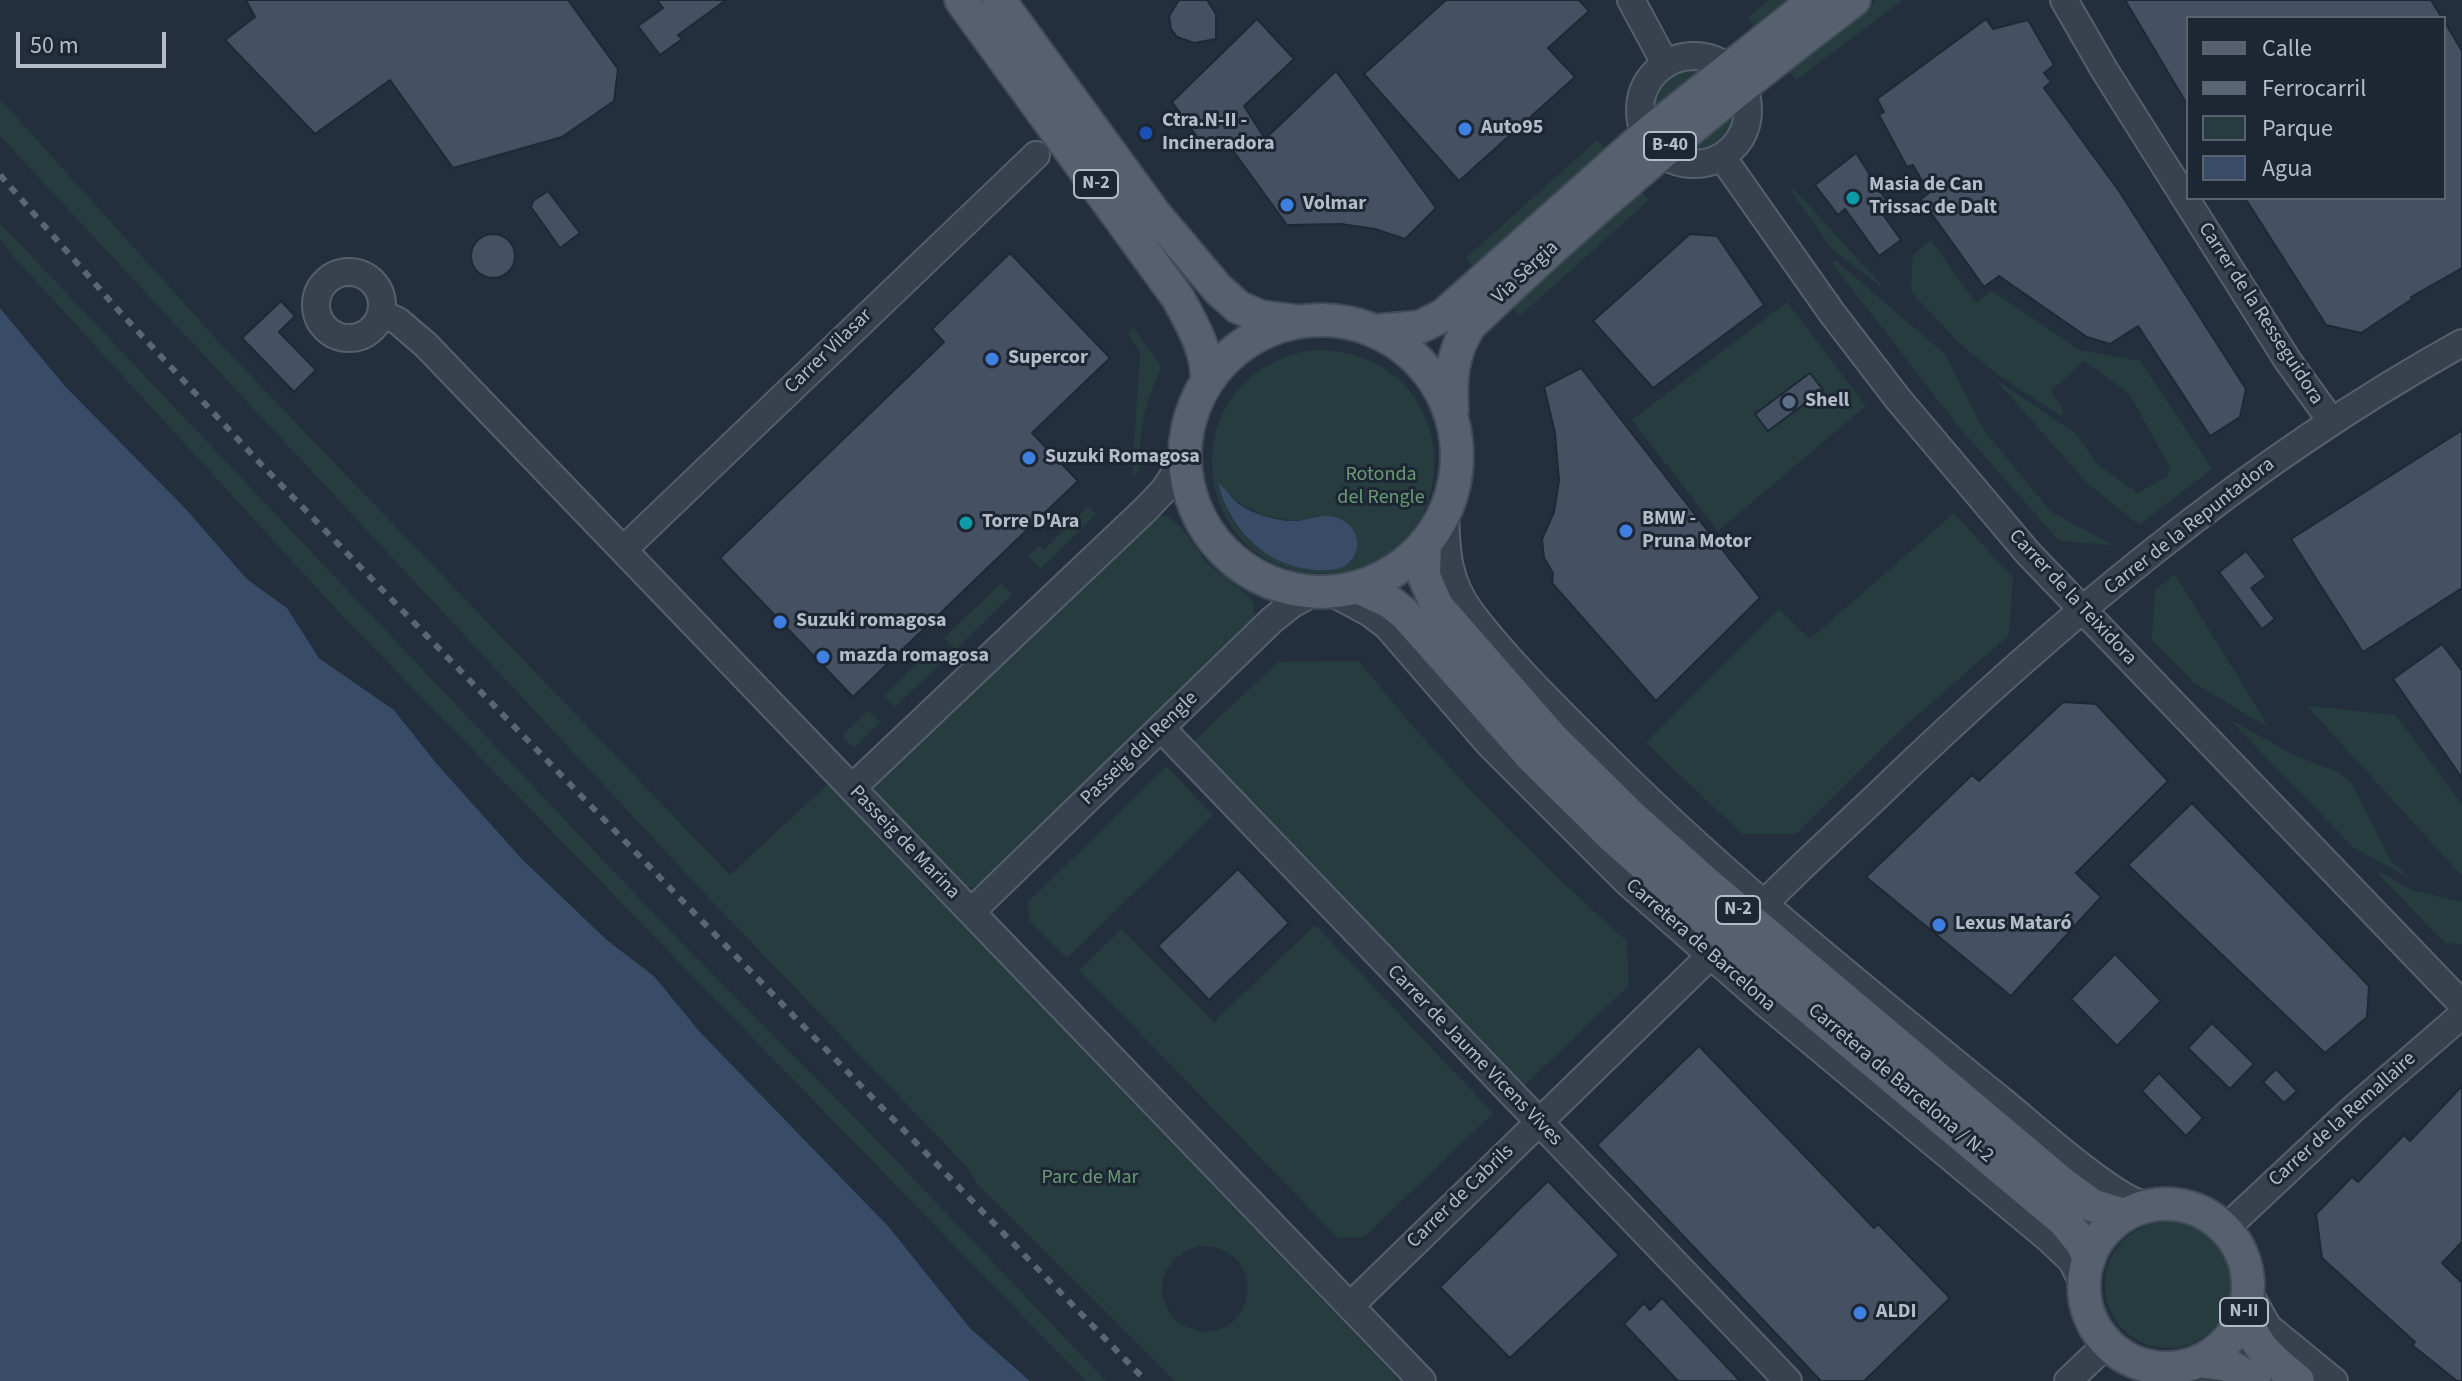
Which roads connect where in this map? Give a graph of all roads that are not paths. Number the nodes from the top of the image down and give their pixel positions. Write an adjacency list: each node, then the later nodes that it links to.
1 (961, 0): 18 (main road, N-2)
2 (999, 0): 15 (main road, N-2)
3 (1631, 0): 7 (street)
4 (1815, 0): 8 (main road, Via Sèrgia / B-40)
5 (1854, 0): 8 (main road, Via Sèrgia / B-40)
6 (2064, 0): 12 (street, Carrer de la Resseguidora)
7 (1663, 66): 8 (street); 9 (street)
8 (1735, 77): 9 (main road, Via Sèrgia / B-40); 11 (street)
9 (1654, 144): 11 (street); 16 (main road, Via Sèrgia / B-40); 20 (main road, Via Sèrgia / B-40)
10 (1036, 155): 24 (street, Carrer Vilasar)
11 (1722, 157): 26 (street, Carrer de la Teixidora)
12 (2186, 199)
13 (2186, 200): 19 (street, Carrer de la Resseguidora)
14 (381, 313): 24 (street, Passeig de Marina)
15 (1302, 321): 16 (main road, N-2); 18 (main road, N-2)
16 (1375, 331): 20 (main road, N-2)
17 (2462, 343): 19 (street, Carrer de la Repuntadora)
18 (1207, 380): 21 (main road, N-2)
19 (2332, 422): 26 (street, Carrer de la Repuntadora)
20 (1453, 425): 22 (main road, N-2)
21 (1185, 459): 25 (main road, N-2); 28 (street)
22 (1445, 512): 23 (main road, N-2); 29 (street)
23 (1425, 543): 25 (main road, N-2); 35 (main road, Carretera de Barcelona / N-2 / N-2)
24 (623, 550): 28 (street, Passeig de Marina)
25 (1334, 590): 27 (street, Passeig del Rengle); 31 (street, Carretera de Barcelona); 37 (main road, Carretera de Barcelona / N-2 / N-2)
26 (2081, 611): 29 (street, Carrer de la Repuntadora); 32 (street, Carrer de la Teixidora)
27 (1162, 729): 30 (street, Passeig del Rengle); 34 (street, Carrer de Jaume Vicens Vives)
28 (852, 788): 30 (street, Passeig de Marina)
29 (1764, 904): 35 (street)
30 (971, 912): 39 (street, Passeig de Marina)
31 (1711, 955): 34 (street, Carrer de Cabrils); 37 (street, Carretera de Barcelona)
32 (2462, 1004)
33 (2462, 1015): 36 (street, Carrer de la Remallaire)
34 (1539, 1123): 39 (street, Carrer de Cabrils); 43 (street, Carrer de Jaume Vicens Vives)
35 (2135, 1210): 36 (main road); 37 (main road)
36 (2226, 1228): 38 (main road, N-II)
37 (2086, 1272): 40 (main road)
38 (2247, 1301): 41 (main road, N-II); 46 (main road); 47 (street)
39 (1350, 1306): 42 (street, Passeig de Marina)
40 (2108, 1343): 41 (main road); 44 (street)
41 (2197, 1370): 45 (main road)
42 (1422, 1381)
43 (1788, 1381)
44 (2068, 1381)
45 (2254, 1381)
46 (2298, 1381)
47 (2334, 1381)

